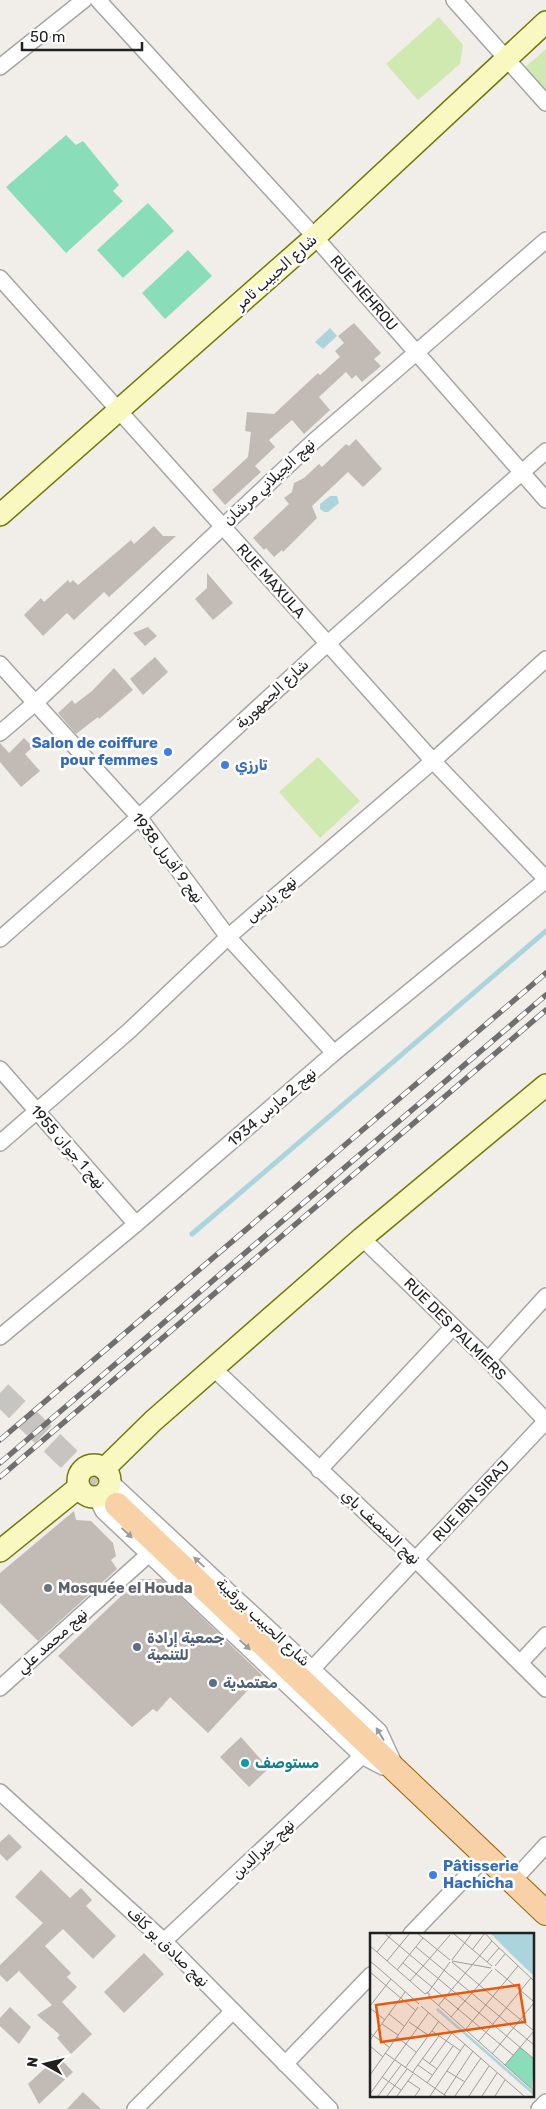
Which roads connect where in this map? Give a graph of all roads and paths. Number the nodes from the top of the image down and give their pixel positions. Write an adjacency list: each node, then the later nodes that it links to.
1 (84, 0): 6 (street)
2 (98, 0): 8 (street, RUE NEHROU)
3 (454, 0): 5 (street)
4 (546, 22): 5 (street, شارع الحبيب ثامر)
5 (507, 57): 7 (street); 8 (street, شارع الحبيب ثامر)
6 (0, 67)
7 (546, 103)
8 (315, 237): 11 (street, RUE NEHROU); 12 (street, شارع الحبيب ثامر)
9 (546, 240): 11 (street, نهج الجيلاني مرشان)
10 (0, 278): 12 (street, RUE MAXULA)
11 (417, 353): 14 (street, RUE NEHROU); 17 (street, نهج الجيلاني مرشان)
12 (118, 411): 16 (street, شارع الحبيب ثامر); 17 (street, RUE MAXULA)
13 (546, 451): 14 (street, شارع الجمهورية)
14 (522, 473): 15 (street, RUE NEHROU); 18 (street, شارع الجمهورية)
15 (546, 500)
16 (0, 515)
17 (222, 526): 18 (street, RUE MAXULA); 21 (street, نهج الجيلاني مرشان)
18 (326, 644): 23 (street, RUE MAXULA); 24 (street, شارع الجمهورية)
19 (546, 659): 23 (street, نهج باريس)
20 (0, 664): 21 (street, نهج 9 أفريل 1938)
21 (35, 703): 22 (street, نهج الجيلاني مرشان); 24 (street, نهج 9 أفريل 1938)
22 (0, 733)
23 (433, 761): 25 (street, RUE MAXULA); 26 (street, نهج باريس)
24 (139, 817): 26 (street, نهج 9 أفريل 1938); 27 (street, شارع الجمهورية)
25 (546, 879): 28 (street, نهج 2 مارس 1934)
26 (228, 936): 28 (street, نهج 9 أفريل 1938); 31 (street, نهج باريس)
27 (0, 939)
28 (334, 1053): 33 (street, نهج 2 مارس 1934)
29 (0, 1069): 31 (street, نهج 1 جوان 1955)
30 (546, 1085): 34 (street)
31 (35, 1111): 32 (street, نهج باريس); 33 (street, نهج 1 جوان 1955)
32 (0, 1143)
33 (136, 1224): 37 (street, نهج 2 مارس 1934)
34 (362, 1238): 36 (street, RUE DES PALMIERS); 39 (street)
35 (546, 1296): 38 (street)
36 (453, 1327): 38 (street, RUE DES PALMIERS); 41 (street)
37 (0, 1337)
38 (488, 1360): 40 (street, RUE DES PALMIERS)
39 (213, 1368): 41 (street, نهج المنصف باي); 42 (street)
40 (546, 1421): 46 (street, RUE IBN SIRAJ)
41 (319, 1470): 46 (street, نهج المنصف باي)
42 (107, 1475): 43 (street); 43 (street); 49 (street, شارع الحبيب بورقيبة, one-way to 42)
43 (97, 1496): 44 (street); 45 (street, شارع الحبيب بورقيبة, one-way to 45); 53 (main road, شارع الحبيب بورقيبة)
44 (0, 1551)
45 (148, 1554): 50 (street, نهج محمد علي); 52 (street, شارع الحبيب بورقيبة, one-way to 52)
46 (416, 1560): 48 (street, نهج المنصف باي); 49 (street, RUE IBN SIRAJ)
47 (546, 1635): 48 (street)
48 (520, 1663): 51 (street, نهج المنصف باي)
49 (313, 1668): 53 (street, شارع الحبيب بورقيبة, one-way to 49)
50 (0, 1688)
51 (546, 1689)
52 (362, 1756): 53 (street, شارع الحبيب بورقيبة); 60 (street, نهج خيرالدين)
53 (400, 1775): 56 (main road, شارع الحبيب بورقيبة)
54 (0, 1792): 60 (street, نهج صادق بو كاف)
55 (546, 1846): 57 (street)
56 (486, 1856): 57 (main road, شارع الحبيب بورقيبة); 59 (street)
57 (513, 1881): 58 (main road, شارع الحبيب بورقيبة)
58 (546, 1913)
59 (412, 1933)
60 (164, 1941): 62 (street, نهج صادق بو كاف)
61 (370, 1976): 63 (street)
62 (233, 2011): 63 (street, نهج صادق بو كاف); 65 (street)
63 (285, 2064): 66 (street, نهج صادق بو كاف)
64 (546, 2102): 67 (street)
65 (135, 2109)
66 (330, 2109)
67 (539, 2109)

